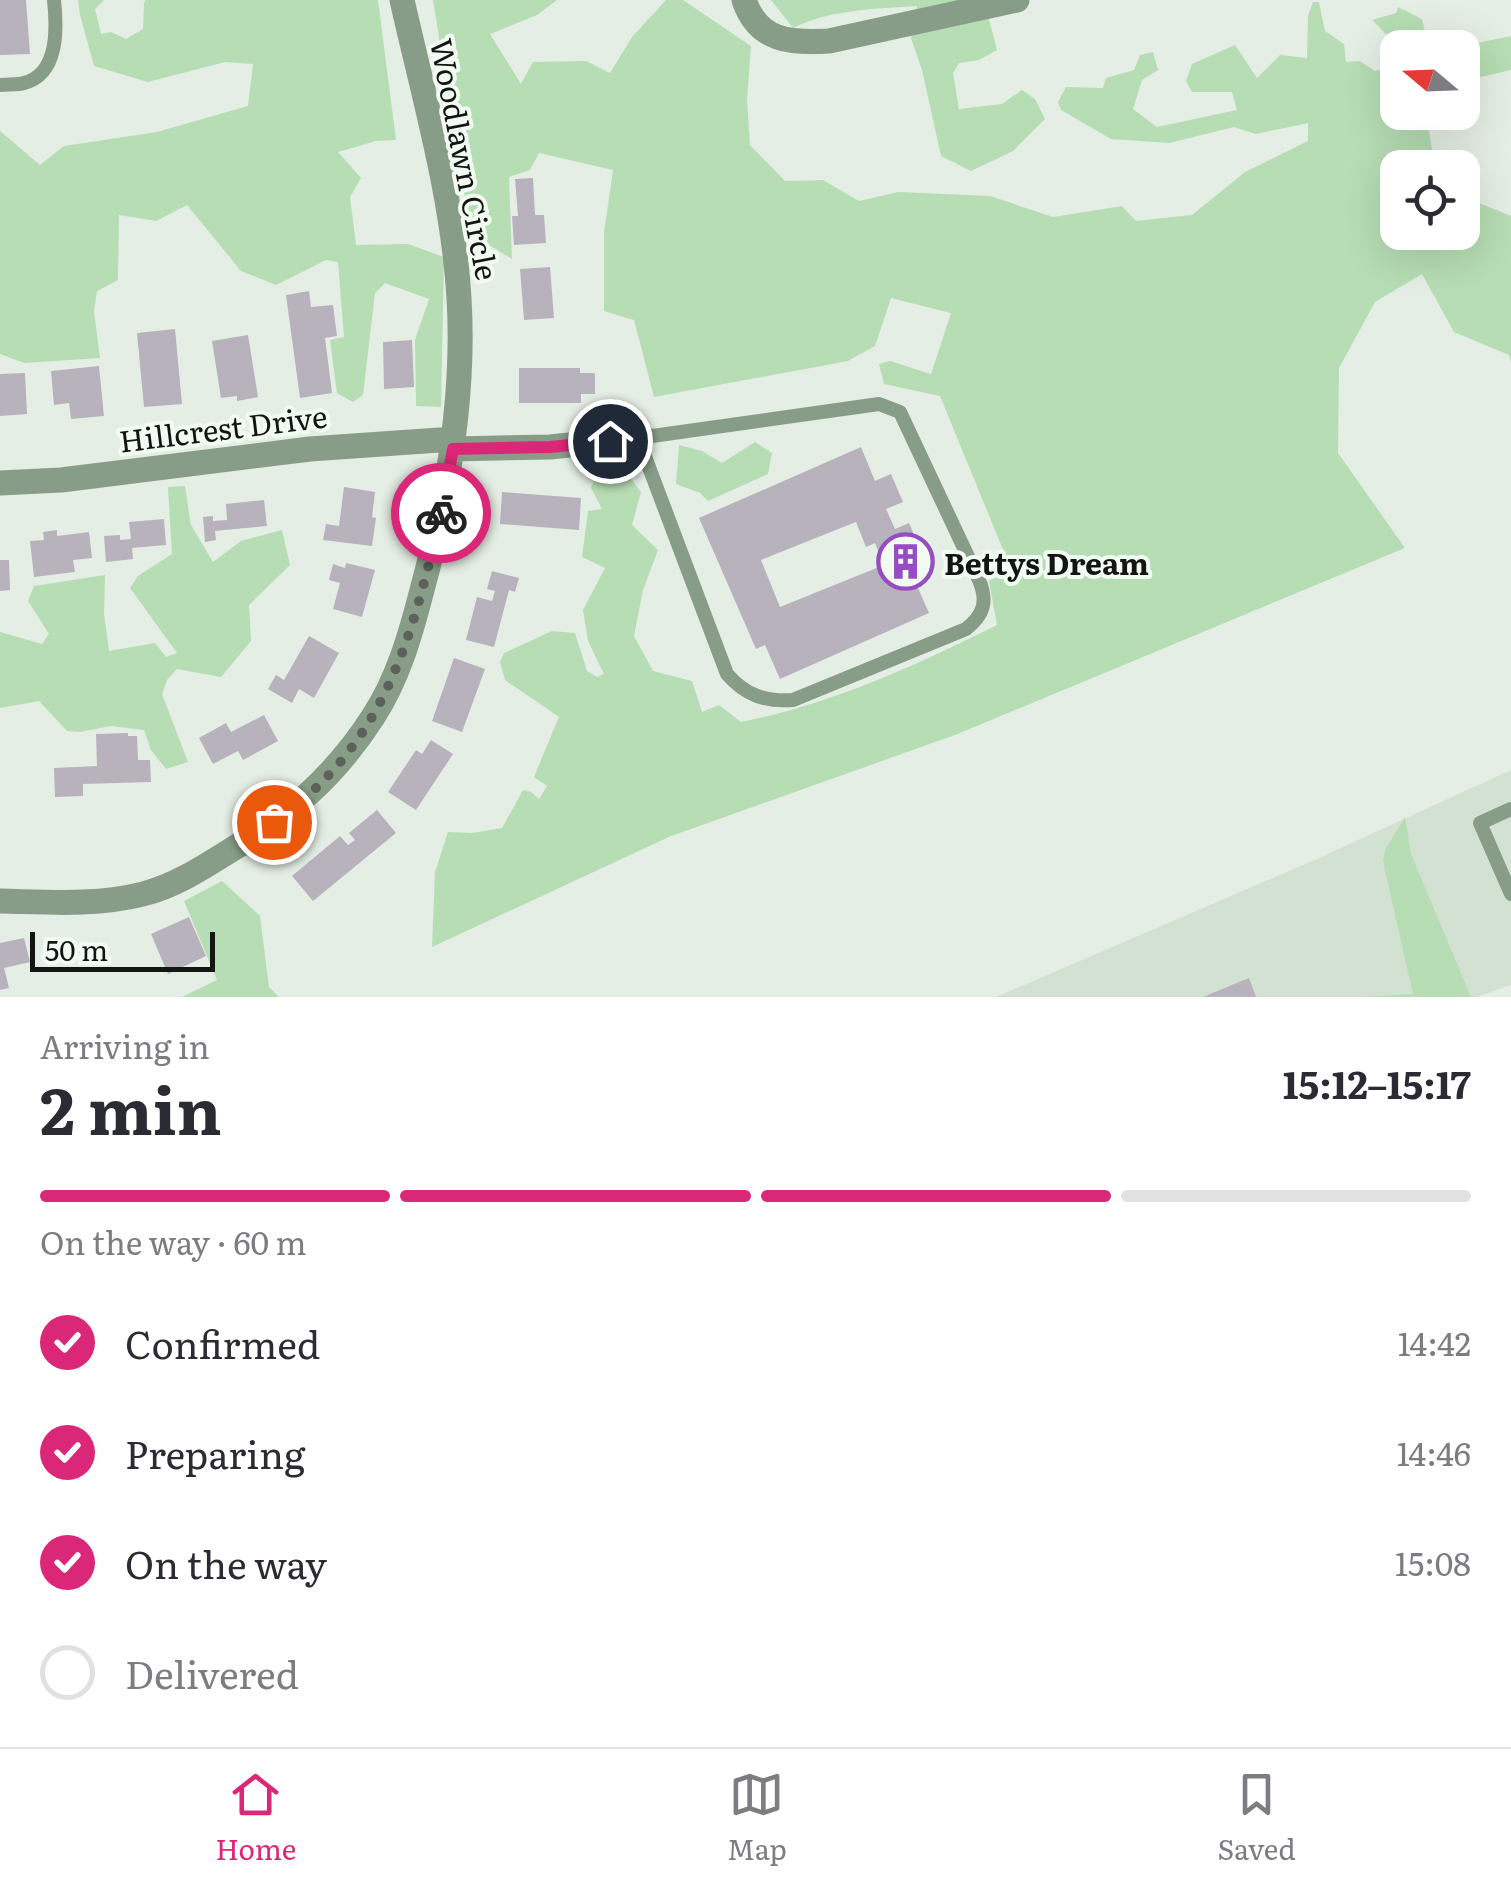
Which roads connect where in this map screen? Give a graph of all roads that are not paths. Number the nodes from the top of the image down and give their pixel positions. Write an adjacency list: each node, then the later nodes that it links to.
1 (54, 0): 5 (lane)
2 (402, 0): 7 (street, Woodlawn Circle)
3 (744, 0): 4 (street)
4 (1017, 0)
5 (0, 85)
6 (638, 438): 6 (lane); 7 (street, Hillcrest Drive)
7 (453, 444): 8 (street, Hillcrest Drive); 11 (street, Woodlawn Circle)
8 (0, 483)
9 (1511, 809): 10 (lane)
10 (1511, 894)
11 (0, 901)

